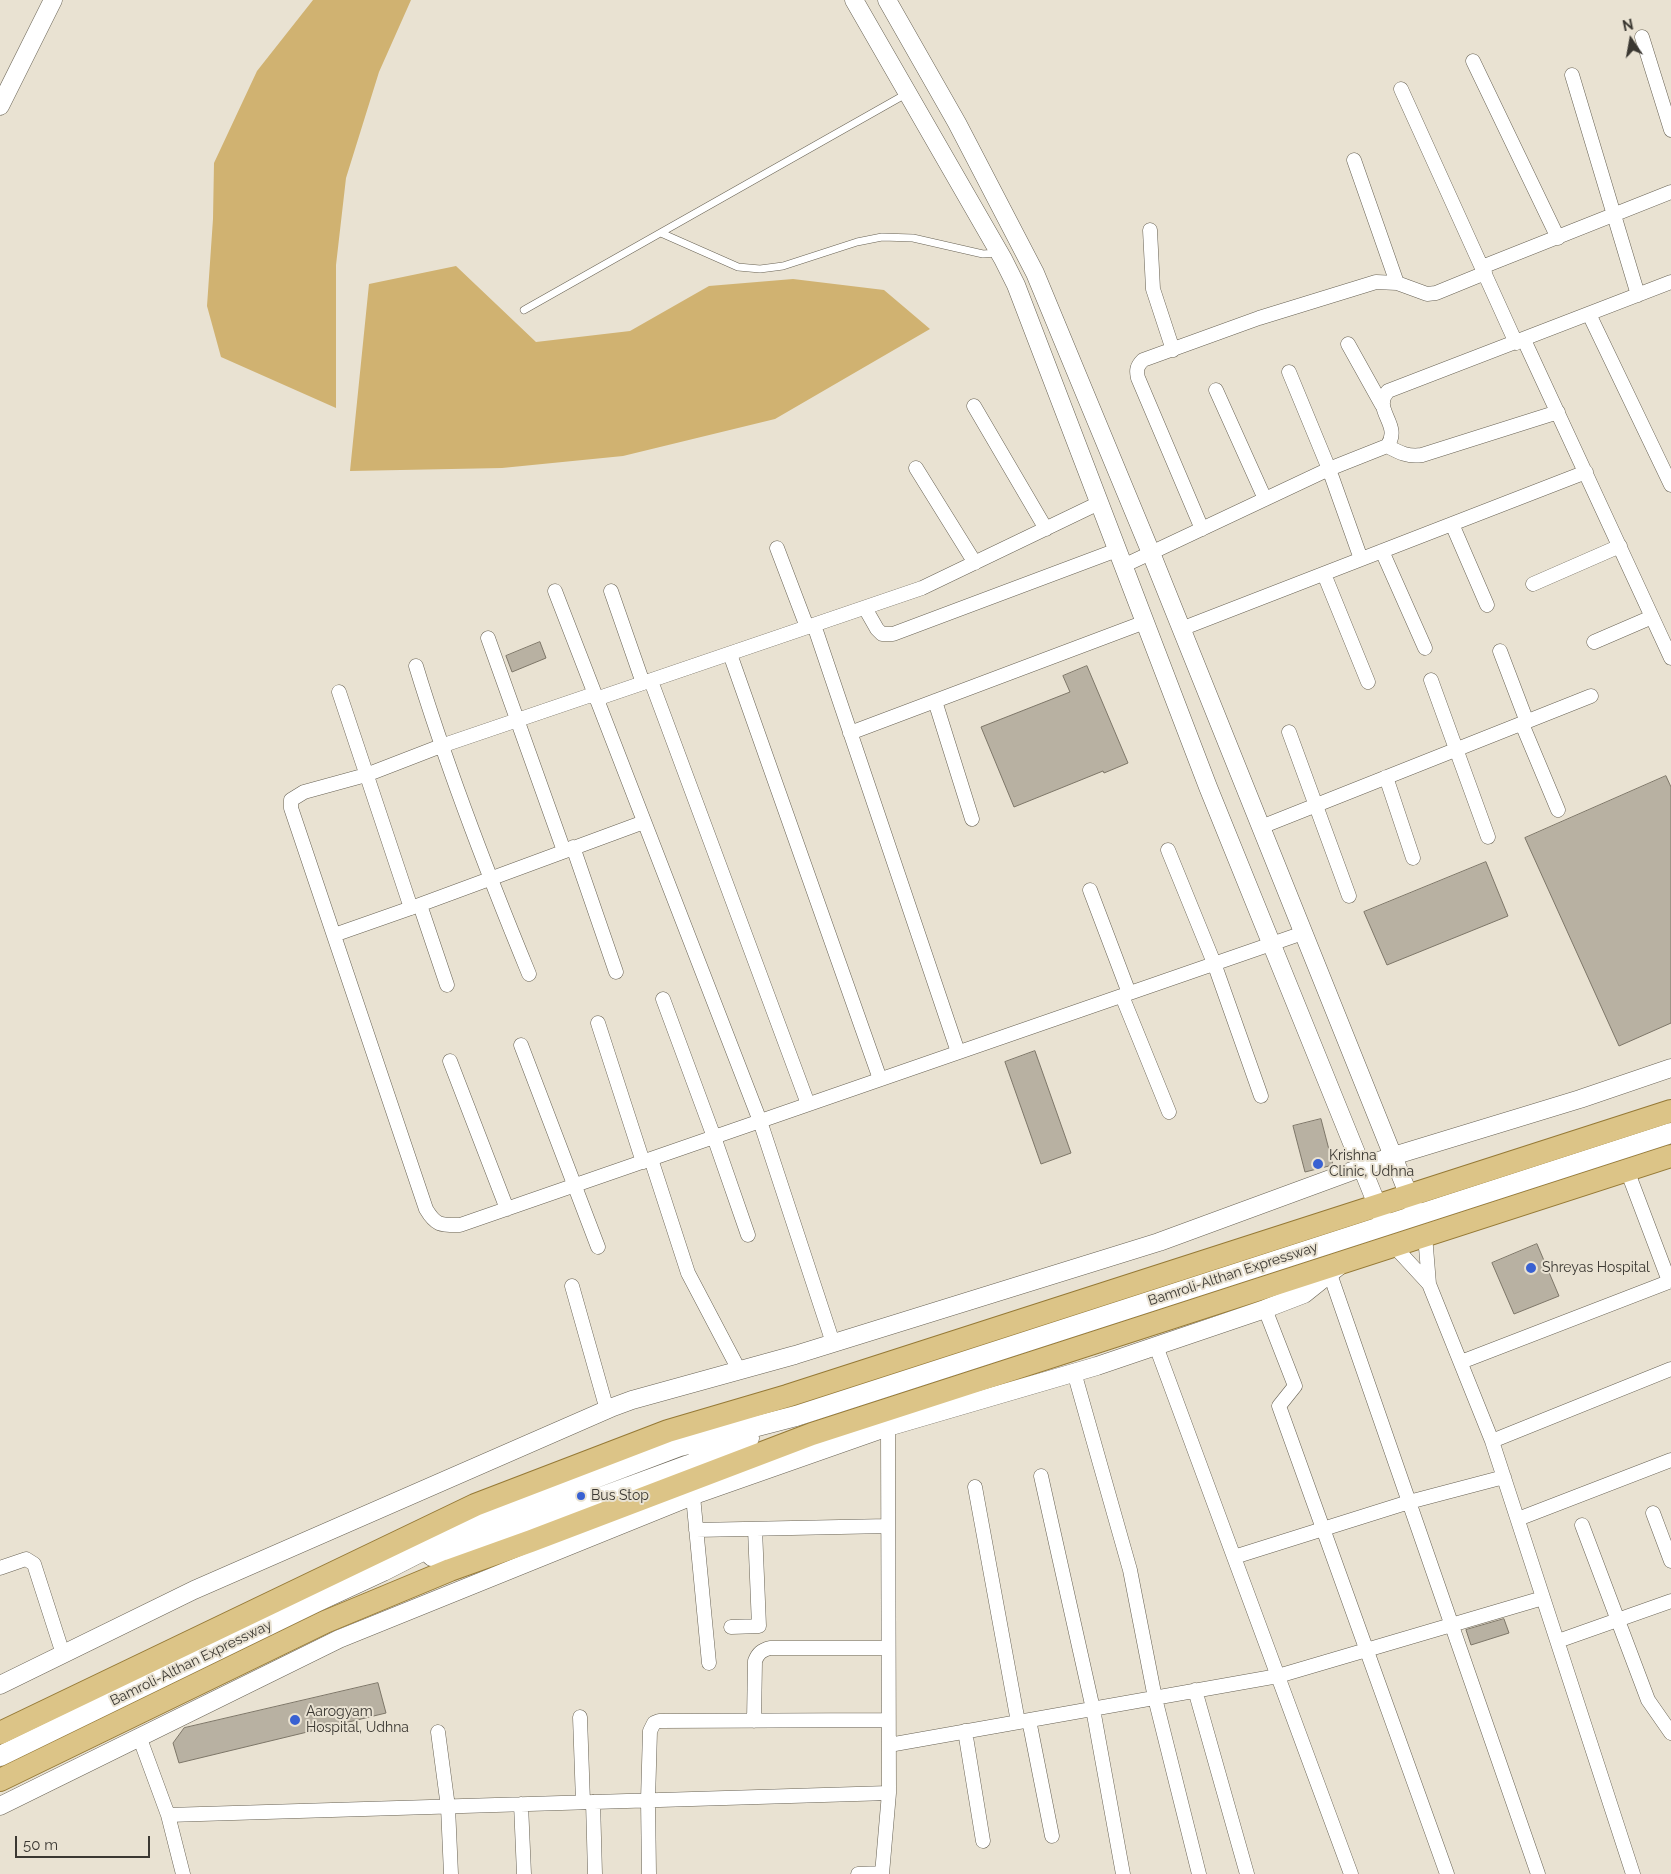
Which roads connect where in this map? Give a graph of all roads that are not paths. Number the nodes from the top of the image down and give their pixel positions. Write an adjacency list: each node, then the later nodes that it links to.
1 (53, 0): 9 (street)
2 (854, 0): 8 (street)
3 (886, 0): 46 (street)
4 (1642, 37): 10 (street)
5 (1474, 61): 16 (street)
6 (1572, 75): 13 (street)
7 (1401, 89): 18 (street)
8 (907, 93): 15 (lane); 17 (street)
9 (0, 106)
10 (1671, 130)
11 (1354, 160): 19 (street)
12 (1671, 192): 13 (street)
13 (1615, 215): 16 (street); 21 (street)
14 (1150, 230): 26 (street)
15 (661, 233): 17 (lane); 22 (lane)
16 (1558, 238): 18 (street)
17 (1003, 260): 39 (street)
18 (1484, 270): 19 (street); 24 (street)
19 (1397, 283): 26 (street)
20 (1671, 284): 21 (street)
21 (1638, 295): 23 (street)
22 (524, 310)
23 (1589, 314): 24 (street); 33 (street)
24 (1520, 341): 29 (street); 31 (street)
25 (1348, 344): 29 (street)
26 (1173, 350): 42 (street)
27 (1290, 372): 35 (street)
28 (1216, 390): 38 (street)
29 (1382, 405): 32 (street)
30 (974, 406): 41 (street)
31 (1558, 412): 32 (street); 36 (street)
32 (1387, 446): 35 (street)
33 (1667, 464): 37 (street)
34 (916, 468): 49 (street)
35 (1329, 469): 38 (street); 48 (street)
36 (1586, 472): 40 (street); 43 (street)
37 (1671, 485)
38 (1265, 499): 42 (street)
39 (1099, 503): 41 (street); 47 (street)
40 (1452, 524): 45 (street); 54 (street)
41 (1046, 529): 49 (street)
42 (1202, 529): 46 (street)
43 (1620, 546): 51 (street); 56 (street)
44 (777, 548): 58 (street)
45 (1382, 551): 48 (street); 62 (street)
46 (1151, 553): 47 (street); 59 (street)
47 (1120, 558): 55 (street); 57 (street)
48 (1361, 559): 50 (street)
49 (975, 564): 55 (street)
50 (1324, 574): 59 (street); 69 (street)
51 (1533, 584)
52 (554, 591): 72 (street)
53 (611, 591): 68 (street)
54 (1487, 605)
55 (865, 608): 58 (street)
56 (1652, 617): 61 (street); 65 (street)
57 (1145, 622): 73 (street); 97 (street)
58 (811, 626): 64 (street); 77 (street)
59 (1181, 629): 86 (street)
60 (488, 638): 74 (street)
61 (1594, 642)
62 (1425, 648)
63 (1500, 651): 75 (street)
64 (730, 654): 68 (street); 109 (street)
65 (1671, 658)
66 (416, 666): 78 (street)
67 (1431, 680): 79 (street)
68 (647, 682): 72 (street); 111 (street)
69 (1368, 682)
70 (339, 692): 80 (street)
71 (1591, 696): 75 (street)
72 (595, 697): 74 (street); 85 (street)
73 (935, 701): 77 (street); 84 (street)
74 (518, 720): 78 (street); 88 (street)
75 (1525, 723): 79 (street); 83 (street)
76 (1289, 732): 82 (street)
77 (850, 733): 106 (street)
78 (441, 746): 80 (street); 91 (street)
79 (1457, 749): 81 (street); 87 (street)
80 (366, 774): 94 (street); 96 (street)
81 (1386, 777): 82 (street); 90 (street)
82 (1316, 805): 86 (street); 93 (street)
83 (1558, 810)
84 (972, 819)
85 (644, 822): 88 (street); 114 (street)
86 (1261, 827): 95 (street)
87 (1488, 837)
88 (569, 849): 91 (street); 99 (street)
89 (1168, 850): 98 (street)
90 (1413, 858)
91 (489, 878): 94 (street); 100 (street)
92 (1090, 890): 102 (street)
93 (1349, 896)
94 (416, 907): 96 (street); 101 (street)
95 (1303, 933): 97 (street); 117 (street)
96 (334, 935): 123 (street)
97 (1271, 944): 98 (street); 120 (street)
98 (1214, 964): 102 (street); 110 (street)
99 (616, 972)
100 (529, 974)
101 (447, 985)
102 (1126, 994): 106 (street); 113 (street)
103 (663, 1000): 116 (street)
104 (598, 1023): 119 (street)
105 (521, 1045): 122 (street)
106 (958, 1052): 109 (street)
107 (450, 1061): 123 (street)
108 (1671, 1068): 117 (street)
109 (880, 1079): 111 (street)
110 (1261, 1096)
111 (808, 1104): 114 (street)
112 (1671, 1111): 124 (main road)
113 (1169, 1112)
114 (760, 1121): 116 (street); 134 (street)
115 (1671, 1133): 124 (main road)
116 (714, 1137): 119 (street); 126 (street)
117 (1393, 1156): 120 (street); 124 (street)
118 (1671, 1156): 121 (main road)
119 (647, 1160): 122 (street); 138 (street)
120 (1362, 1167): 125 (street); 134 (street)
121 (1627, 1170): 124 (main road); 130 (street)
122 (575, 1185): 123 (street); 127 (street)
123 (507, 1208)
124 (1417, 1215): 125 (main road); 125 (main road); 131 (street)
125 (1385, 1225): 128 (main road); 131 (street); 182 (main road); 185 (main road, Bamroli-Althan Expressway)
126 (748, 1235)
127 (598, 1247)
128 (1348, 1260): 129 (street); 143 (main road)
129 (1330, 1274): 133 (street); 149 (street)
130 (1670, 1281): 136 (street)
131 (1429, 1284): 136 (street)
132 (572, 1286): 140 (street)
133 (1265, 1309): 135 (street); 154 (street)
134 (833, 1343): 138 (street)
135 (1156, 1346): 139 (street); 157 (street)
136 (1460, 1362): 142 (street)
137 (1671, 1369): 142 (street)
138 (739, 1370): 140 (street)
139 (1074, 1372): 141 (street); 173 (street)
140 (607, 1410): 168 (street)
141 (888, 1427): 143 (street); 153 (street)
142 (1492, 1441): 146 (street)
143 (796, 1450): 148 (street); 186 (main road)
144 (1671, 1460): 151 (street)
145 (1041, 1476): 174 (street)
146 (1504, 1477): 149 (street); 151 (street)
147 (976, 1486): 178 (street)
148 (693, 1496): 156 (street); 183 (street)
149 (1409, 1502): 154 (street); 163 (street)
150 (1653, 1513): 158 (street)
151 (1518, 1520): 160 (street)
152 (1582, 1525): 162 (street)
153 (888, 1526): 155 (street); 166 (street)
154 (1323, 1528): 157 (street); 167 (street)
155 (755, 1529): 156 (street); 164 (street)
156 (696, 1530): 169 (street)
157 (1234, 1557): 170 (street)
158 (1671, 1561)
159 (0, 1568): 168 (street)
160 (1543, 1598): 163 (street); 165 (street)
161 (1671, 1601): 162 (street)
162 (1617, 1620): 165 (street); 181 (street)
163 (1451, 1624): 167 (street); 208 (street)
164 (730, 1627)
165 (1558, 1641): 209 (street)
166 (888, 1648): 176 (street); 177 (street)
167 (1367, 1649): 170 (street); 207 (street)
168 (63, 1654): 171 (street)
169 (709, 1663)
170 (1278, 1676): 172 (street); 206 (street)
171 (0, 1685)
172 (1195, 1690): 173 (street); 205 (street)
173 (1155, 1698): 174 (street); 204 (street)
174 (1094, 1709): 178 (street); 203 (street)
175 (580, 1717): 189 (street)
176 (888, 1720): 177 (street); 184 (street)
177 (754, 1721): 188 (street)
178 (1023, 1721): 179 (street); 194 (street)
179 (965, 1731): 184 (street); 195 (street)
180 (438, 1732): 192 (street)
181 (1671, 1733)
182 (0, 1734)
183 (139, 1736): 191 (street); 193 (street)
184 (889, 1745): 187 (street)
185 (0, 1756)
186 (0, 1780)
187 (889, 1793): 188 (street); 202 (street)
188 (648, 1800): 189 (street); 200 (street)
189 (588, 1802): 190 (street); 199 (street)
190 (522, 1804): 192 (street); 198 (street)
191 (0, 1806)
192 (448, 1807): 193 (street); 197 (street)
193 (168, 1816): 196 (street)
194 (1052, 1836)
195 (983, 1841)
196 (183, 1874)
197 (451, 1874)
198 (524, 1874)
199 (595, 1874)
200 (649, 1874)
201 (858, 1874): 202 (street)
202 (882, 1874)
203 (1123, 1874)
204 (1198, 1874)
205 (1247, 1874)
206 (1351, 1874)
207 (1447, 1874)
208 (1538, 1874)
209 (1632, 1874)

